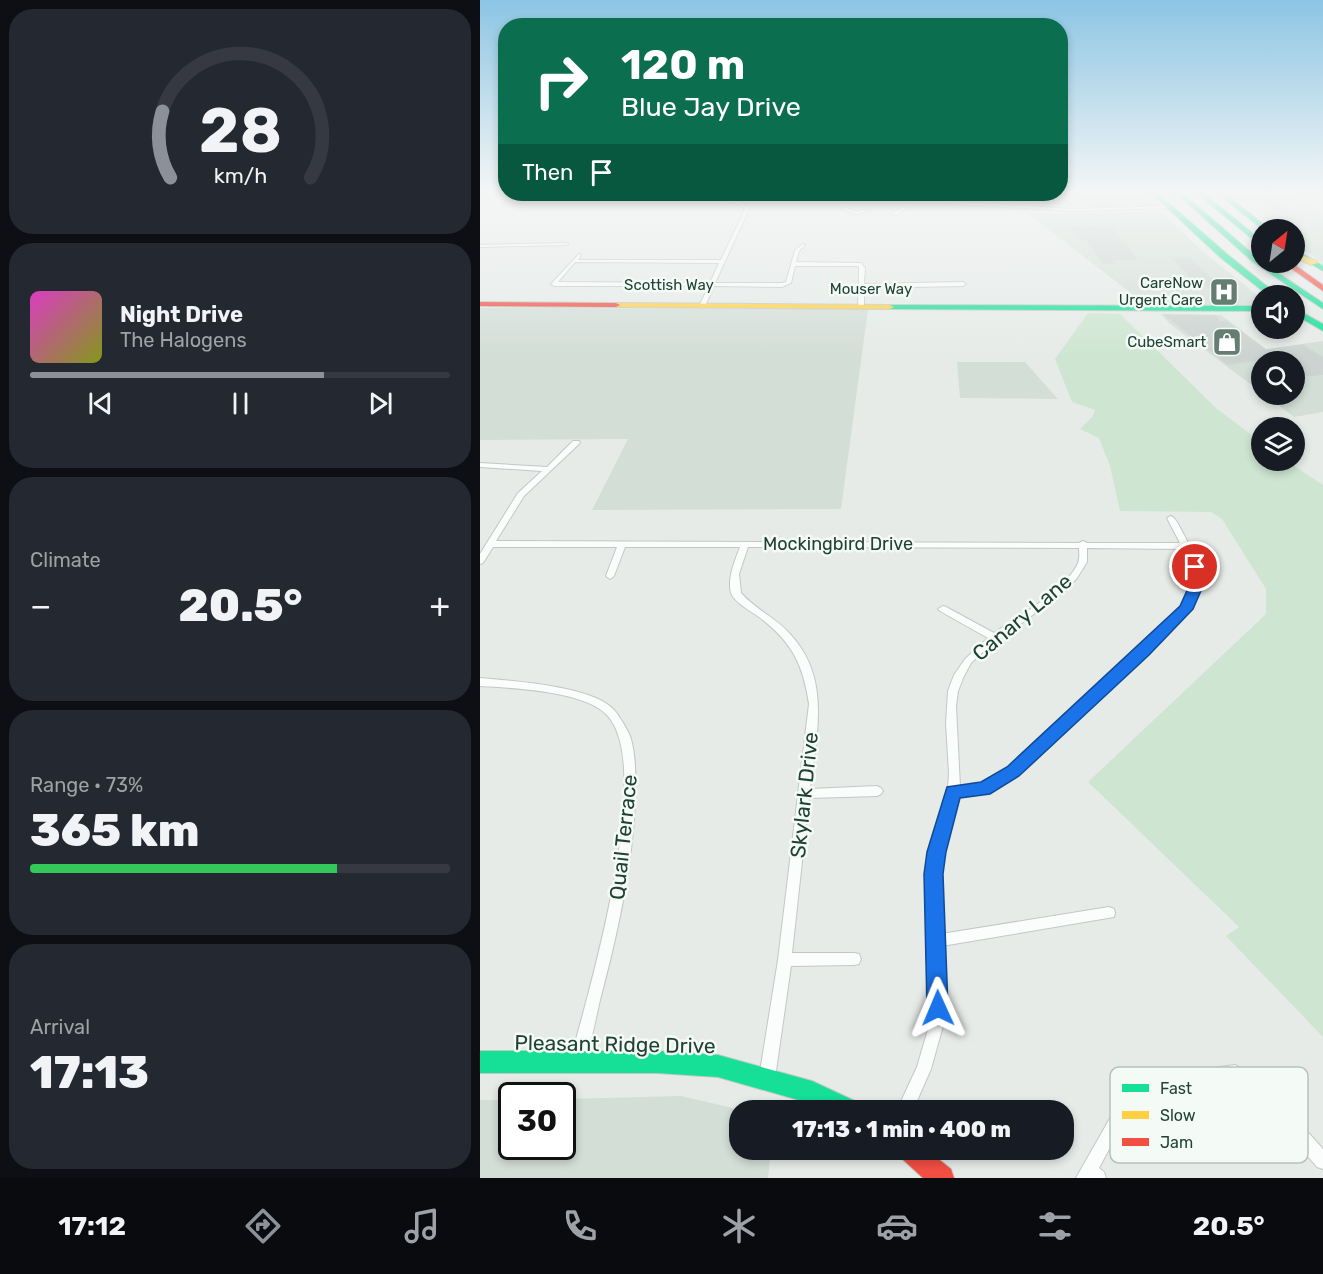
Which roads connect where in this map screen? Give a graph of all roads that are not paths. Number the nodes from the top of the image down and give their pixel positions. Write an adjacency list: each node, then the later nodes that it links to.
1 (730, 246): 8 (street)
2 (802, 246): 9 (street)
3 (1213, 246): 14 (main road)
4 (1240, 246): 20 (main road)
5 (579, 255): 7 (street)
6 (1305, 258): 10 (main road)
7 (574, 261): 8 (street); 13 (street, Scottish Way)
8 (723, 262): 13 (street)
9 (793, 264): 13 (street, Scottish Way); 15 (street)
10 (1318, 266)
11 (1300, 273): 16 (main road)
12 (963, 284): 15 (street)
13 (712, 285): 18 (street)
14 (1261, 285)
15 (862, 286): 19 (street)
16 (1323, 289)
17 (480, 304): 18 (main road, Mouser Way)
18 (702, 306): 19 (main road, Mouser Way)
19 (861, 306): 21 (main road, Mouser Way)
20 (1323, 308)
21 (1251, 309)
22 (1305, 317): 23 (main road)
23 (1323, 328)
24 (576, 443): 26 (street)
25 (480, 465): 26 (street)
26 (547, 469): 28 (street)
27 (1171, 518): 32 (street)
28 (491, 544): 29 (street, Mockingbird Drive); 33 (street)
29 (622, 544): 30 (street, Mockingbird Drive); 34 (street)
30 (745, 544): 31 (street, Mockingbird Drive); 40 (street, Skylark Drive)
31 (1083, 544): 32 (street, Mockingbird Drive); 36 (street, Canary Lane)
32 (1185, 546): 39 (street)
33 (480, 561)
34 (610, 576)
35 (943, 609): 36 (street)
36 (995, 638): 39 (street, Canary Lane)
37 (480, 682): 45 (street, Quail Terrace)
38 (877, 791): 40 (street)
39 (953, 792): 42 (street, Canary Lane)
40 (805, 794): 44 (street, Skylark Drive)
41 (1109, 913): 42 (street)
42 (936, 941): 49 (street, Canary Lane)
43 (854, 959): 44 (street)
44 (785, 960): 47 (street, Skylark Drive)
45 (577, 1061): 46 (main road, Pleasant Ridge Drive); 47 (main road, Pleasant Ridge Drive)
46 (480, 1062)
47 (767, 1077): 48 (main road, Pleasant Ridge Drive)
48 (828, 1100)
49 (909, 1100)
50 (1110, 1134): 54 (street)
51 (1308, 1144): 53 (street)
52 (921, 1160): 55 (main road)
53 (1323, 1161)
54 (1090, 1175)
55 (942, 1178)

